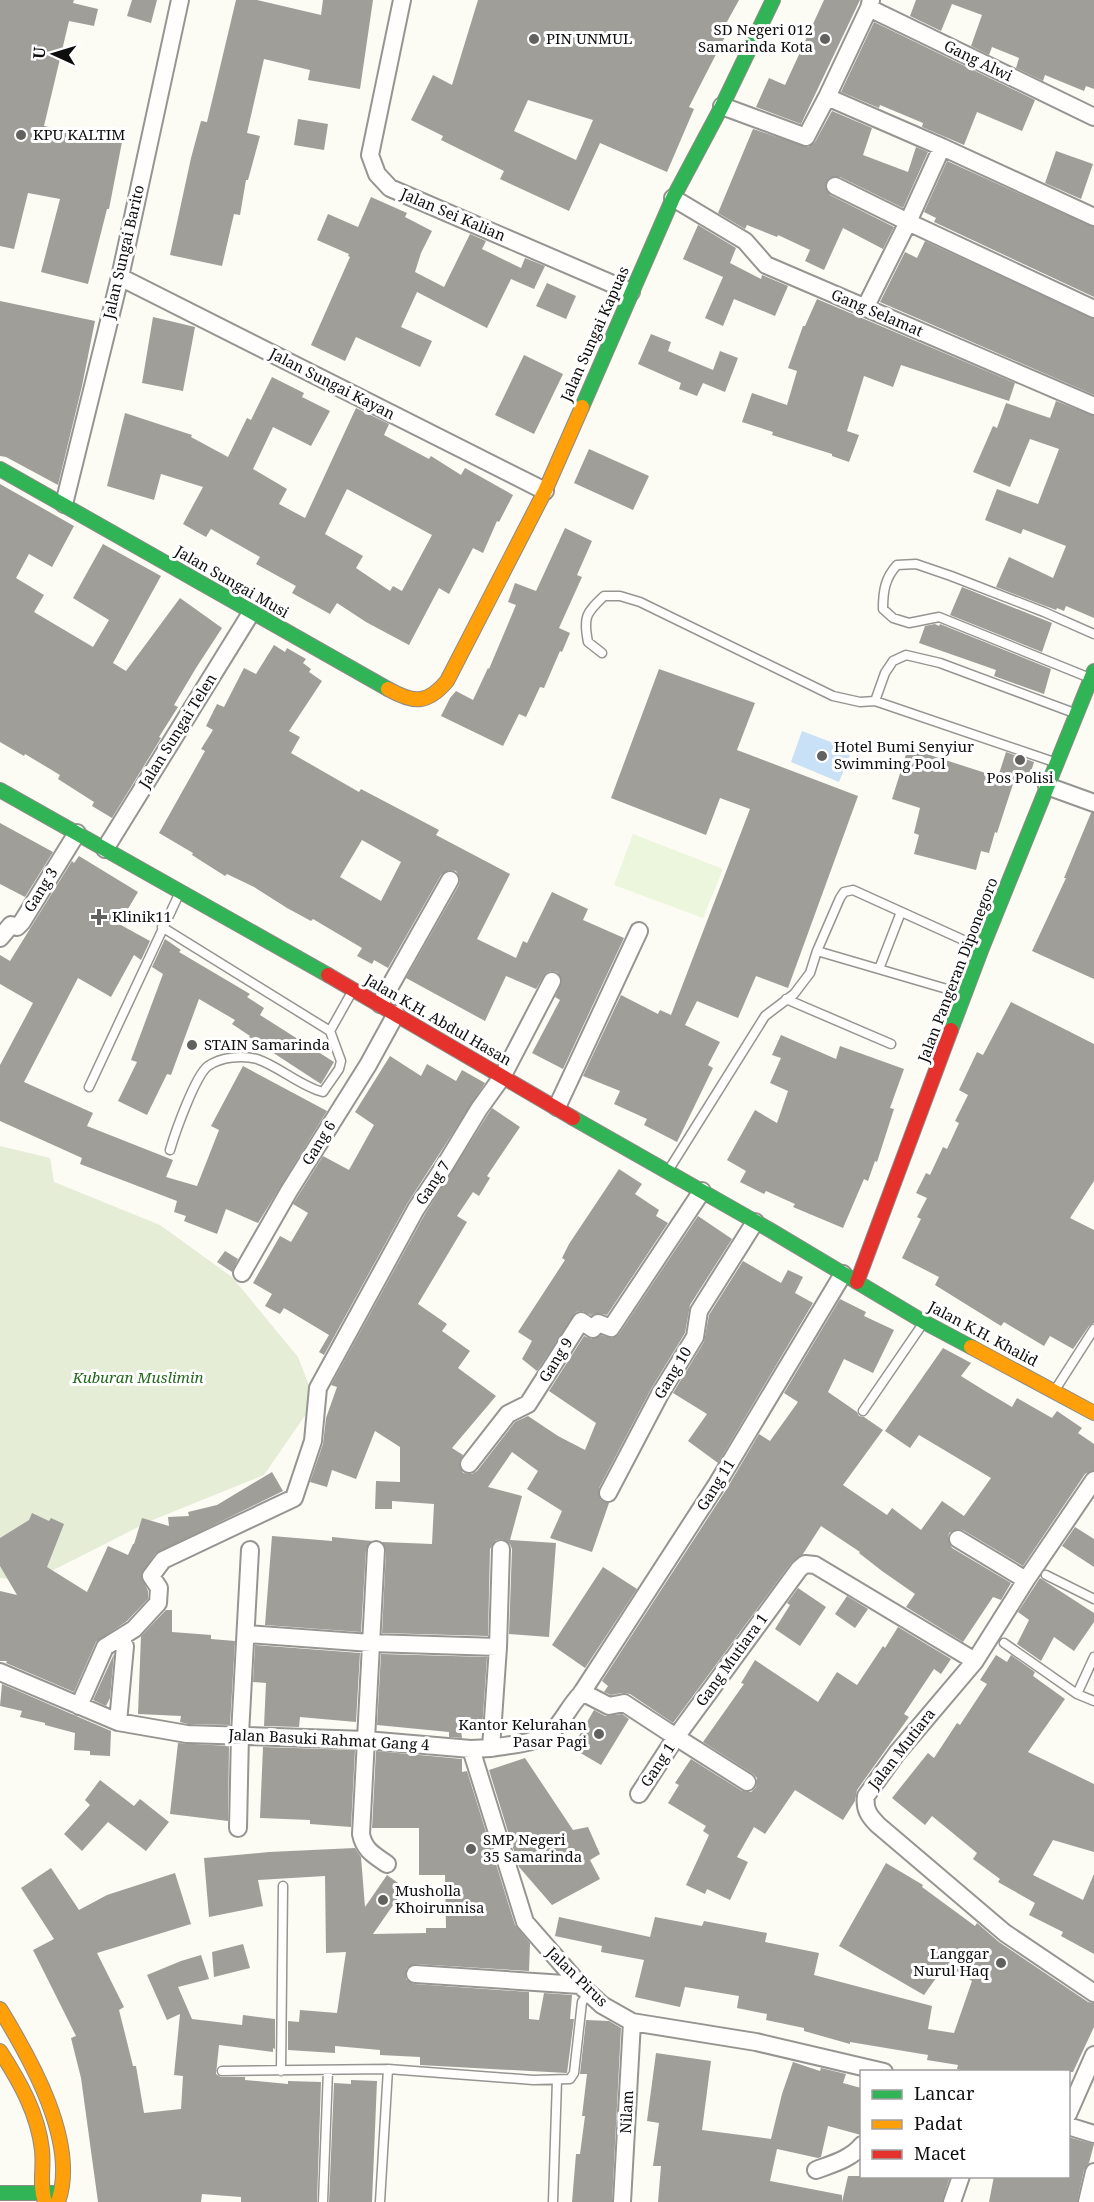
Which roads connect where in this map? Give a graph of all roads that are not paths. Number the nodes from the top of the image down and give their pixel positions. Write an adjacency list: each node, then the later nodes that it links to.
1 (180, 0): 13 (street, Jalan Sungai Barito)
2 (402, 0): 14 (street, Jalan Sei Kalian)
3 (773, 0): 6 (street, Jalan Sungai Kapuas)
4 (870, 4): 5 (street); 7 (street, Gang Alwi)
5 (827, 97): 6 (street); 8 (street)
6 (722, 106): 10 (street, Jalan Sungai Kapuas)
7 (1094, 117)
8 (942, 147): 11 (street); 12 (street)
9 (835, 186): 12 (street)
10 (673, 198): 14 (street, Jalan Sungai Kapuas); 15 (street, Gang Selamat)
11 (1094, 217)
12 (908, 222): 15 (street); 16 (street)
13 (120, 277): 19 (street, Jalan Sungai Kayan); 20 (street, Jalan Sungai Barito)
14 (631, 292): 19 (street, Jalan Sungai Kapuas)
15 (865, 308): 17 (street, Gang Selamat)
16 (1094, 309)
17 (1094, 406)
18 (0, 469): 20 (street, Jalan Sungai Musi)
19 (545, 491): 25 (street, Jalan Sungai Kapuas)
20 (64, 504): 21 (street, Jalan Sungai Musi)
21 (250, 613): 25 (street, Jalan Sungai Musi); 33 (street, Jalan Sungai Telen)
22 (1094, 634): 24 (lane)
23 (602, 653): 26 (lane)
24 (1093, 675): 27 (street, Jalan Pangeran Diponegoro)
25 (447, 681)
26 (875, 701): 27 (lane); 28 (lane)
27 (1077, 714): 28 (street, Jalan Pangeran Diponegoro)
28 (1057, 763): 29 (street, Jalan Pangeran Diponegoro)
29 (1047, 786): 31 (street); 40 (street, Jalan Pangeran Diponegoro)
30 (0, 790): 32 (street, Jalan K.H. Abdul Hasan)
31 (1094, 803)
32 (77, 833): 33 (street, Jalan K.H. Abdul Hasan); 39 (street, Gang 3)
33 (105, 849): 35 (street, Jalan K.H. Abdul Hasan)
34 (450, 880): 47 (street)
35 (180, 892): 37 (lane); 44 (street, Jalan K.H. Abdul Hasan)
36 (901, 912): 40 (lane); 41 (lane); 42 (lane)
37 (162, 927): 49 (lane); 52 (lane)
38 (639, 931): 53 (street)
39 (0, 938)
40 (982, 948): 45 (street, Jalan Pangeran Diponegoro)
41 (818, 951): 42 (lane); 46 (lane)
42 (879, 969): 45 (lane)
43 (552, 981): 51 (street, Gang 7)
44 (353, 989): 47 (street, Jalan K.H. Abdul Hasan); 49 (lane)
45 (966, 995): 59 (street, Jalan Pangeran Diponegoro)
46 (786, 999): 50 (lane); 55 (lane)
47 (380, 1004): 48 (street, Jalan K.H. Abdul Hasan)
48 (396, 1014): 51 (street, Jalan K.H. Abdul Hasan); 58 (street, Gang 6)
49 (330, 1031): 54 (lane)
50 (891, 1044)
51 (502, 1077): 53 (street, Jalan K.H. Abdul Hasan); 86 (street, Gang 7)
52 (89, 1087)
53 (557, 1107): 55 (street, Jalan K.H. Abdul Hasan)
54 (170, 1150)
55 (668, 1171): 56 (street, Jalan K.H. Abdul Hasan)
56 (702, 1191): 57 (street, Jalan K.H. Abdul Hasan); 65 (street, Gang 9)
57 (755, 1222): 59 (street, Jalan K.H. Abdul Hasan); 67 (street, Gang 10)
58 (242, 1273)
59 (850, 1278): 60 (street, Jalan K.H. Khalid); 83 (street, Gang 11)
60 (924, 1322): 62 (street, Jalan K.H. Khalid); 63 (lane)
61 (1094, 1329): 62 (lane)
62 (1054, 1391): 64 (street, Jalan K.H. Khalid)
63 (863, 1411)
64 (1094, 1413)
65 (469, 1464)
66 (1094, 1480): 73 (street, Jalan Mutiara)
67 (608, 1494)
68 (958, 1539): 73 (street)
69 (501, 1549): 79 (street)
70 (250, 1550): 75 (street)
71 (375, 1550): 77 (street)
72 (1046, 1575): 74 (lane)
73 (1026, 1580): 81 (street, Jalan Mutiara)
74 (1094, 1599)
75 (247, 1634): 77 (street); 88 (street)
76 (1004, 1642): 84 (lane)
77 (371, 1643): 79 (street); 90 (street)
78 (125, 1647): 87 (street)
79 (498, 1647): 91 (street)
80 (1094, 1657): 84 (lane)
81 (975, 1661): 89 (street, Gang Mutiara 1); 100 (street, Jalan Mutiara)
82 (0, 1672): 86 (street, Jalan Basuki Rahmat Gang 4)
83 (582, 1692): 89 (street); 91 (street)
84 (1077, 1694): 85 (lane)
85 (1094, 1701)
86 (82, 1707): 87 (street, Jalan Basuki Rahmat Gang 4)
87 (118, 1722): 88 (street, Jalan Basuki Rahmat Gang 4)
88 (240, 1734): 90 (street, Jalan Basuki Rahmat Gang 4); 95 (street)
89 (676, 1737): 93 (street); 94 (street, Gang 1)
90 (366, 1740): 92 (street, Jalan Basuki Rahmat Gang 4); 96 (street)
91 (491, 1748): 92 (street, Jalan Basuki Rahmat Gang 4)
92 (471, 1749): 99 (street, Jalan Pirus)
93 (747, 1782)
94 (639, 1794)
95 (238, 1828)
96 (387, 1864)
97 (283, 1886): 109 (lane)
98 (415, 1974): 99 (street)
99 (585, 1989): 102 (street, Jalan Pirus); 110 (lane)
100 (1094, 1993)
101 (0, 2009): 120 (street)
102 (632, 2022): 107 (street, Jalan Pirus); 124 (street, Nilam)
103 (0, 2051): 119 (street)
104 (1094, 2055): 111 (street)
105 (388, 2069): 106 (lane); 110 (lane); 122 (lane)
106 (328, 2070): 109 (lane); 121 (lane)
107 (875, 2070)
108 (222, 2071): 109 (lane)
109 (281, 2071)
110 (557, 2080): 123 (lane)
111 (1070, 2109)
112 (1070, 2127): 113 (street)
113 (1094, 2134)
114 (860, 2147): 115 (street)
115 (816, 2170)
116 (1094, 2172): 126 (street)
117 (960, 2178): 125 (street)
118 (0, 2193): 119 (street)
119 (43, 2197): 120 (street)
120 (60, 2198)
121 (323, 2202)
122 (380, 2202)
123 (553, 2202)
124 (621, 2202)
125 (952, 2202)
126 (1087, 2202)

